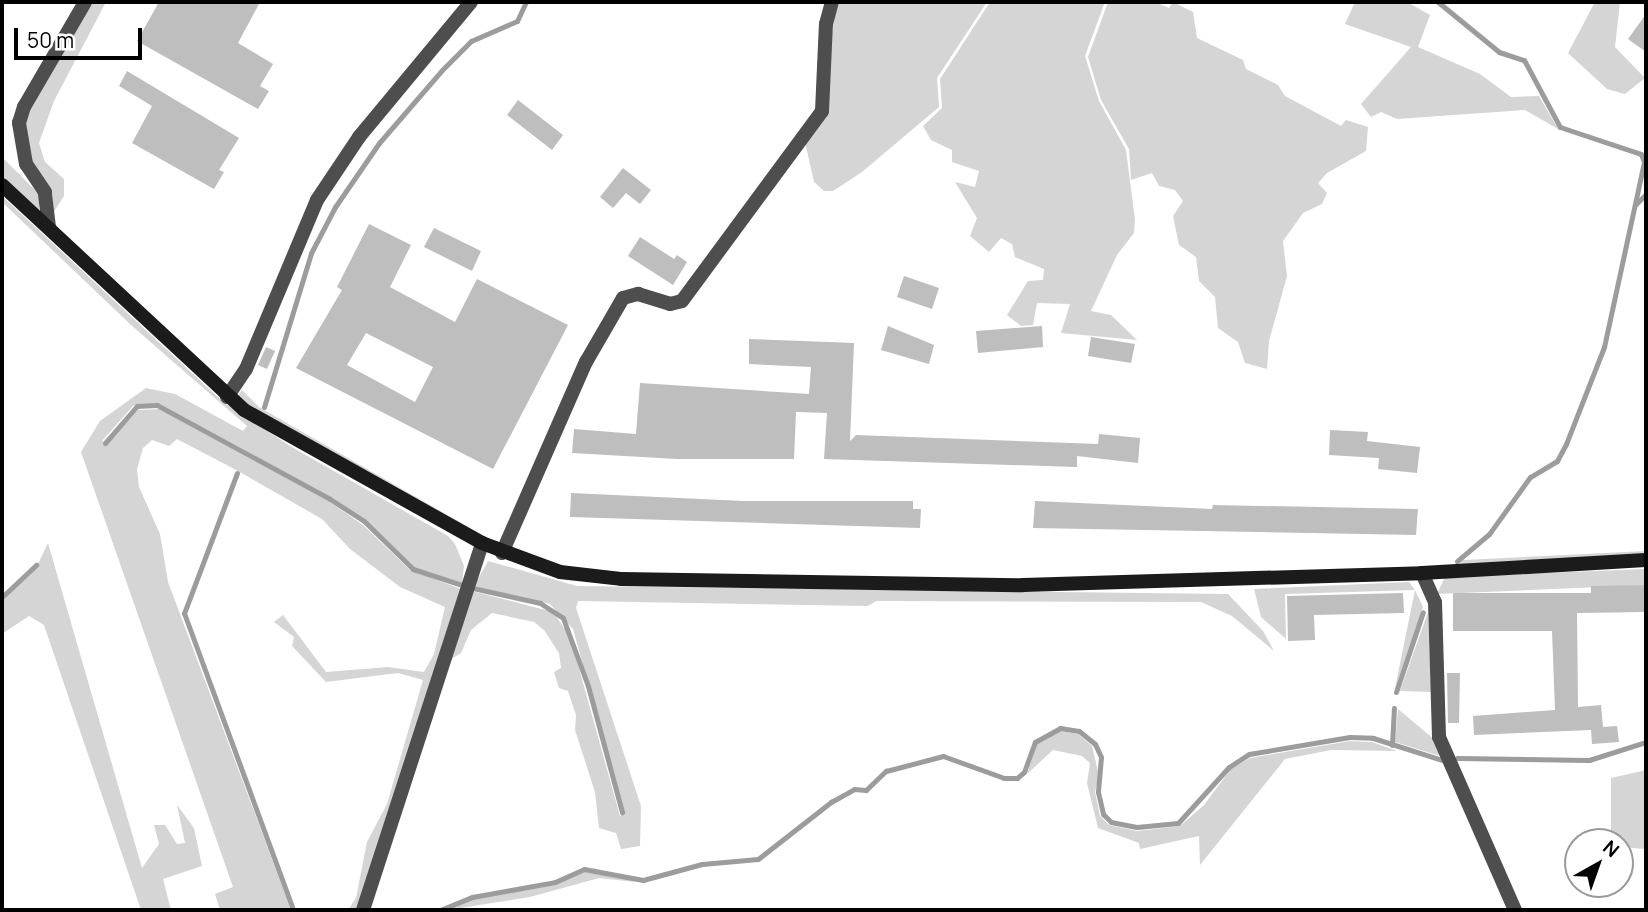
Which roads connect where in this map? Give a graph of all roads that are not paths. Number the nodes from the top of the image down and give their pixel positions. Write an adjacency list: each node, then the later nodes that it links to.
1 (85, 2): 5 (street)
2 (471, 2): 6 (street)
3 (832, 2): 8 (street)
4 (2, 185): 5 (main road)
5 (49, 227): 6 (main road)
6 (227, 397): 7 (main road)
7 (482, 544): 8 (main road); 11 (street)
8 (502, 553): 10 (main road)
9 (1646, 560): 10 (main road)
10 (1422, 573): 12 (street)
11 (363, 910)
12 (1515, 910)

